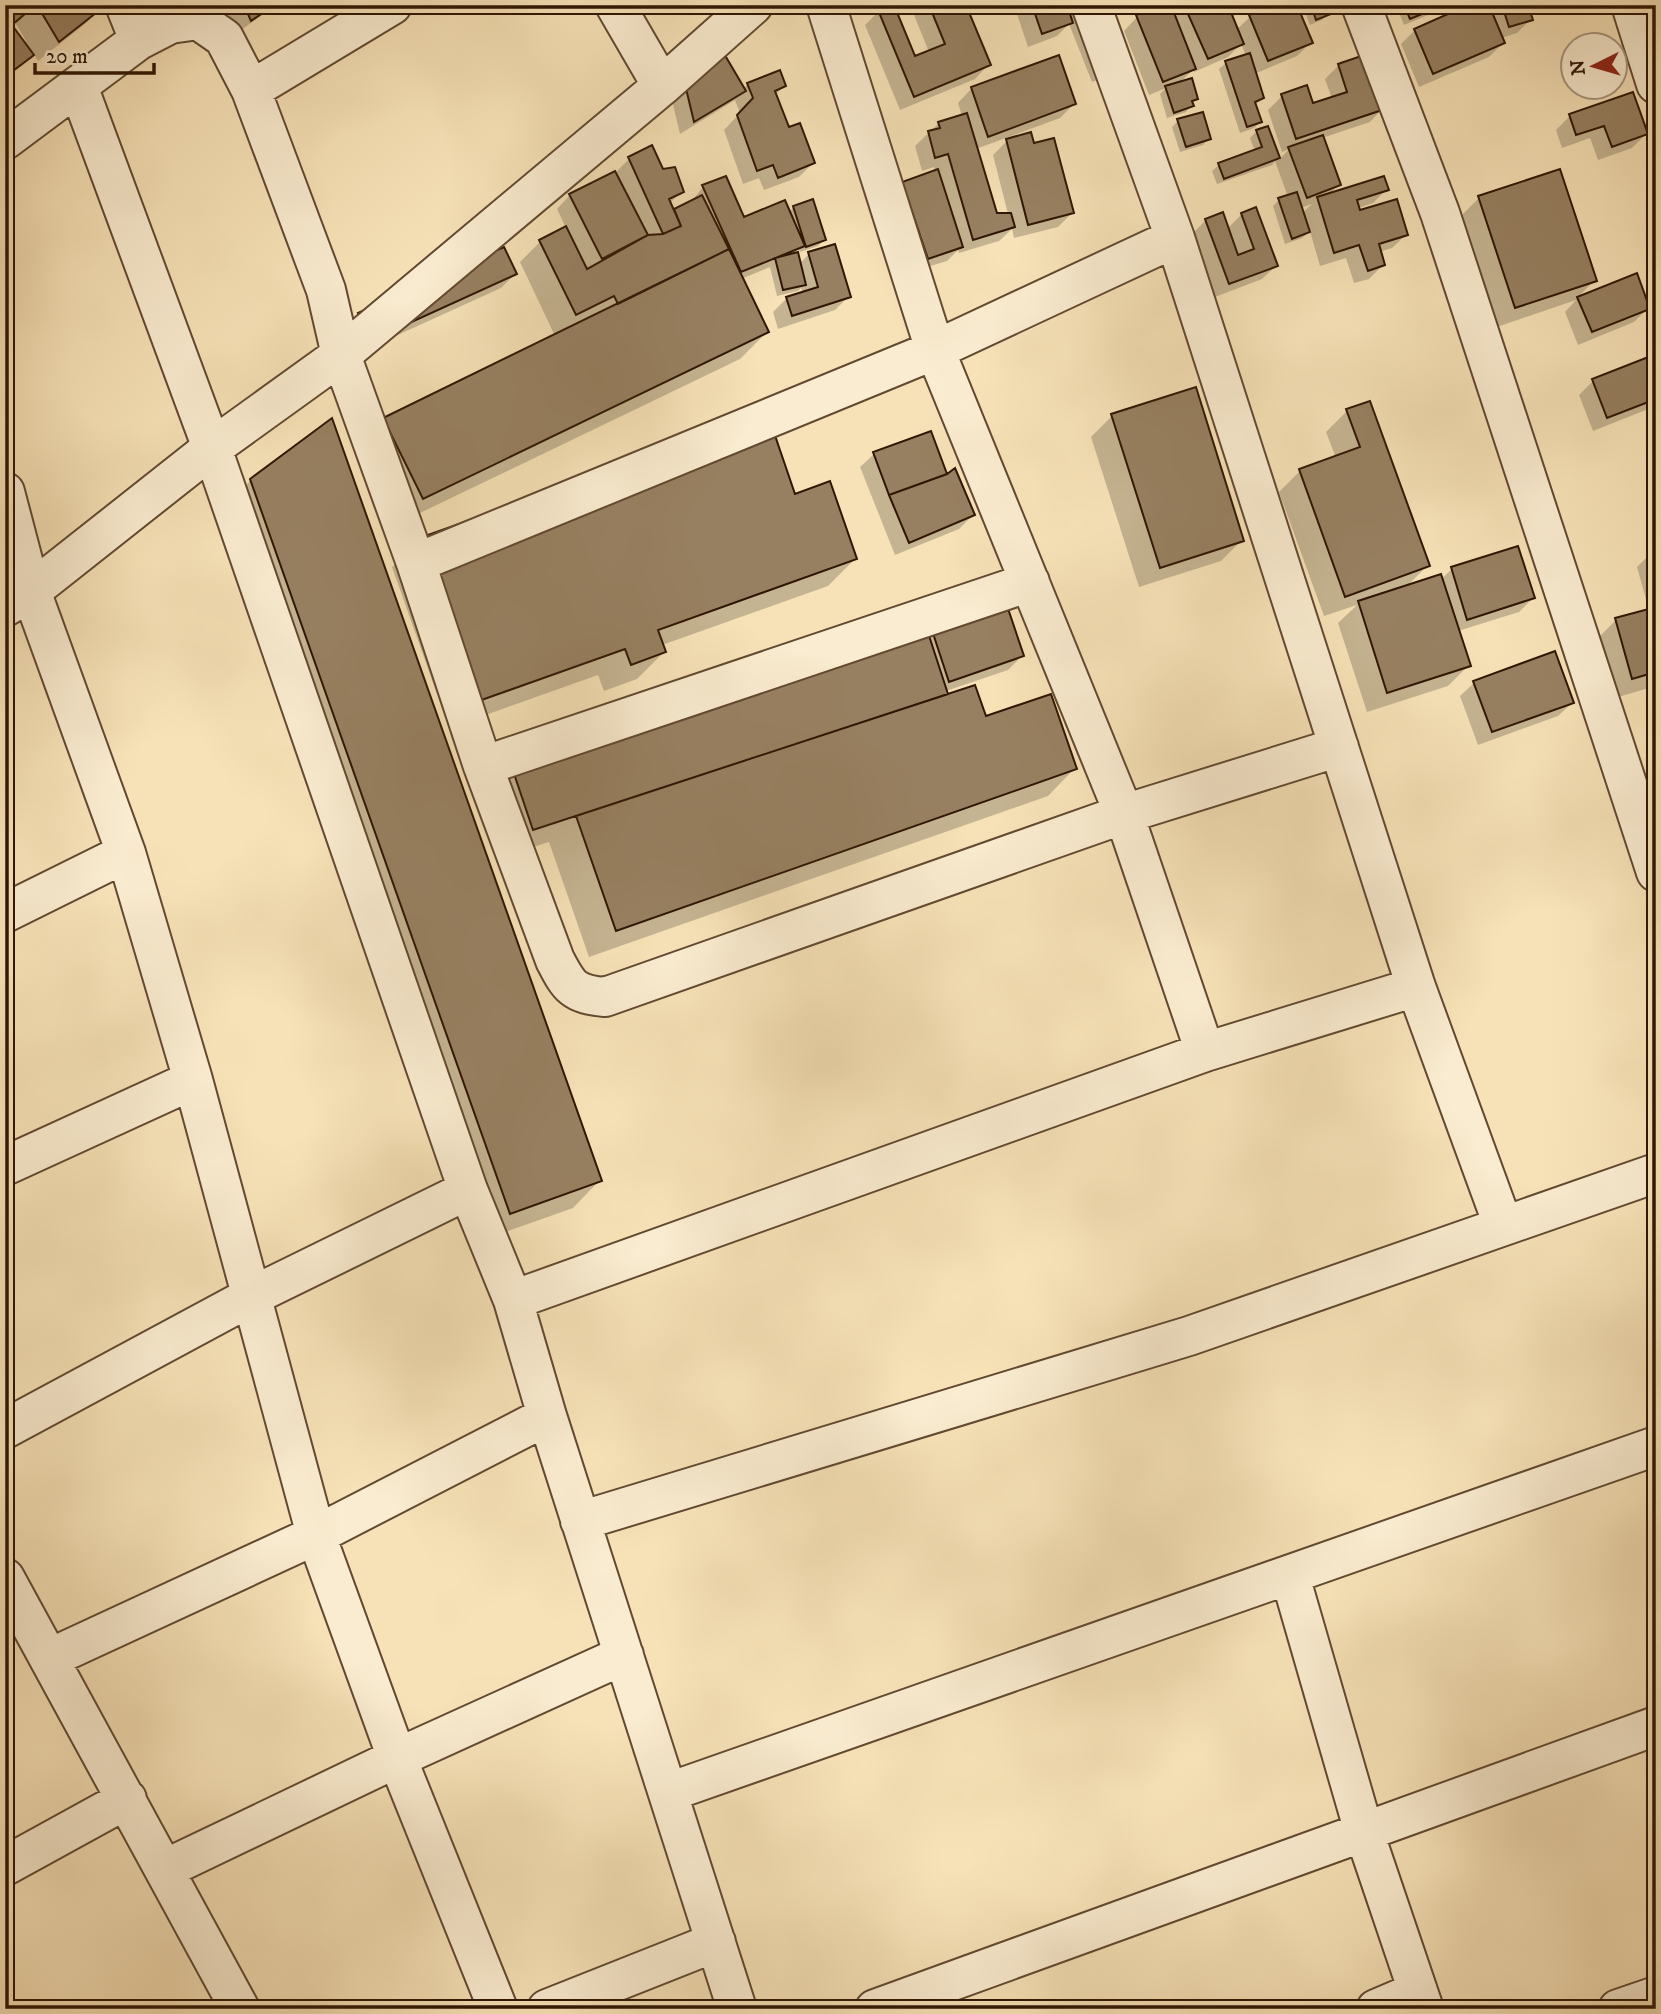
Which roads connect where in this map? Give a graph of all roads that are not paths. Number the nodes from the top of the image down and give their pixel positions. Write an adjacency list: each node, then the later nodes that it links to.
1 (125, 5): 9 (street)
2 (393, 5): 13 (street)
3 (615, 5): 12 (street)
4 (753, 5): 12 (street)
5 (827, 5): 16 (street)
6 (1091, 5): 15 (street)
7 (1361, 5): 27 (street)
8 (1631, 5): 10 (street)
9 (139, 40): 11 (street); 13 (street)
10 (1656, 84)
11 (78, 86): 14 (street); 18 (street)
12 (662, 86): 17 (street)
13 (251, 90): 17 (street)
14 (5, 140)
15 (1175, 238): 16 (street); 23 (street)
16 (935, 350): 20 (street); 21 (street)
17 (341, 355): 18 (street); 20 (street)
18 (212, 448): 22 (street); 34 (street)
19 (5, 492): 22 (street)
20 (416, 563): 24 (street)
21 (1030, 582): 24 (street); 25 (street)
22 (18, 599): 26 (street)
23 (1339, 747): 25 (street); 29 (street)
24 (483, 766): 25 (street)
25 (1124, 814): 30 (street)
26 (126, 853): 28 (street); 31 (street)
27 (1656, 872)
28 (5, 913)
29 (1416, 987): 30 (street); 35 (street)
30 (1205, 1052): 37 (street)
31 (193, 1080): 32 (street); 36 (street)
32 (5, 1166)
33 (1656, 1173): 35 (street)
34 (468, 1190): 36 (street); 37 (street)
35 (1503, 1225): 41 (street)
36 (252, 1296): 39 (street); 42 (street)
37 (513, 1300): 38 (street)
38 (547, 1416): 41 (street); 42 (street)
39 (5, 1429)
40 (1656, 1446): 43 (street)
41 (580, 1521): 45 (street)
42 (316, 1535): 46 (street); 48 (street)
43 (1290, 1576): 49 (street); 51 (street)
44 (7, 1586): 46 (street)
45 (624, 1655): 48 (street); 49 (street)
46 (50, 1658): 50 (street)
47 (1656, 1726): 51 (street)
48 (397, 1758): 53 (street); 58 (street)
49 (669, 1793): 54 (street)
50 (127, 1799): 52 (street); 53 (street)
51 (1364, 1832): 56 (street); 61 (street)
52 (5, 1866)
53 (164, 1869): 57 (street)
54 (716, 1941): 59 (street); 60 (street)
55 (1656, 1996): 63 (street)
56 (1421, 2000): 62 (street)
57 (234, 2006)
58 (498, 2009)
59 (547, 2009)
60 (737, 2009)
61 (875, 2009)
62 (1376, 2009)
63 (1618, 2009)

